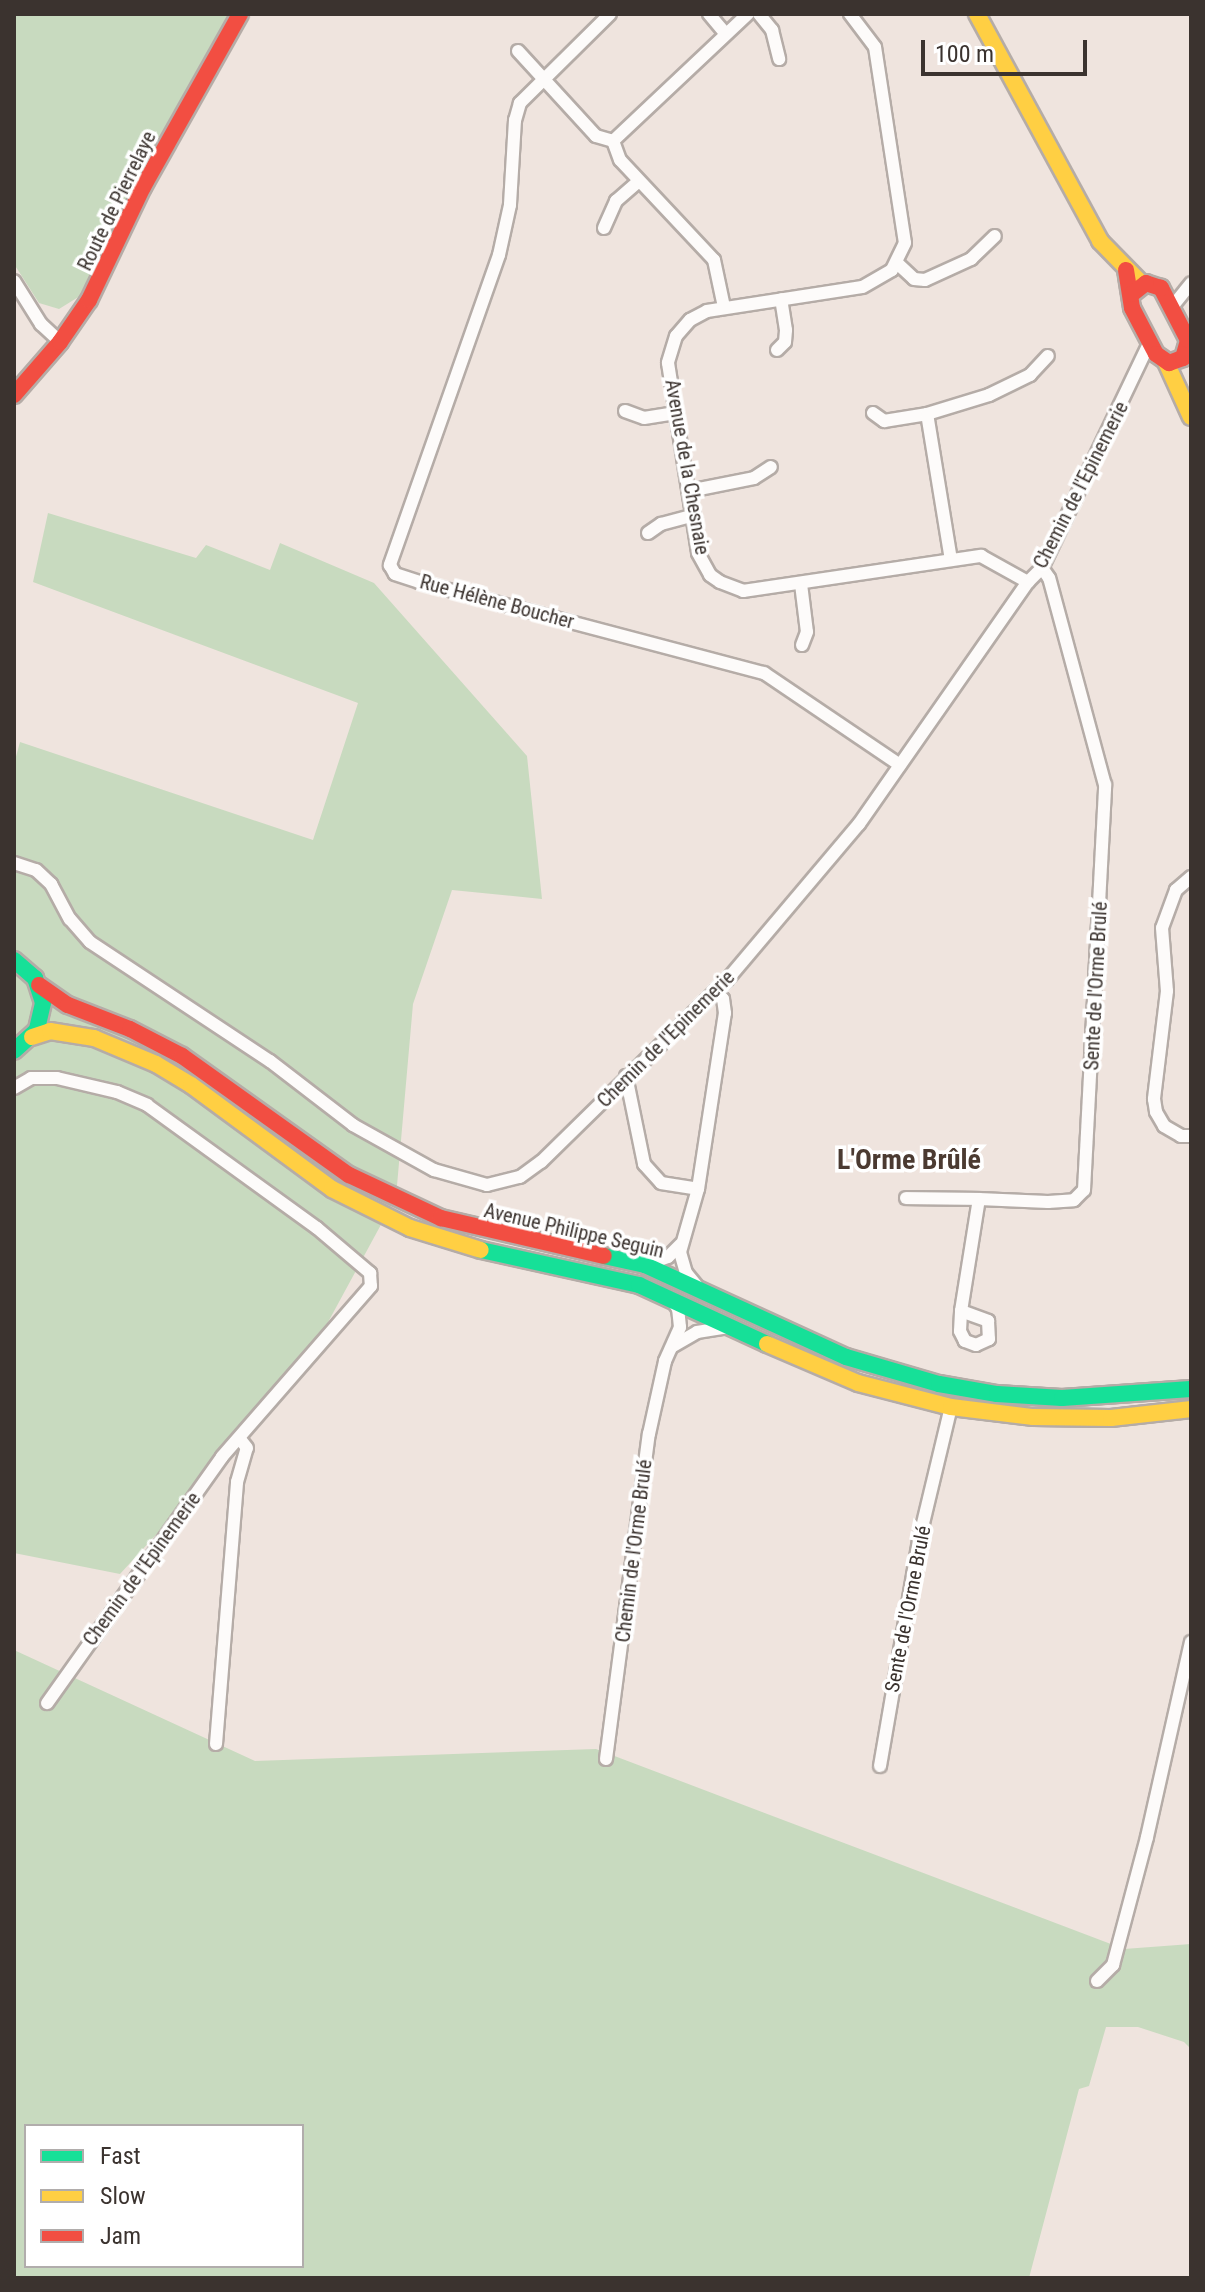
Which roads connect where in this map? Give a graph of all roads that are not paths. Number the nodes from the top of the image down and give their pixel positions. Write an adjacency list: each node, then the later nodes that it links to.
1 (240, 14): 24 (main road, Route de Pierrelaye)
2 (610, 14): 11 (street)
3 (709, 14): 8 (street)
4 (748, 14): 8 (street)
5 (759, 14): 10 (street)
6 (850, 14): 16 (street)
7 (977, 14): 20 (main road)
8 (726, 34): 12 (street)
9 (518, 51): 11 (street)
10 (779, 59)
11 (545, 80): 12 (street); 47 (street, Rue Hélène Boucher)
12 (613, 141): 13 (street)
13 (639, 181): 14 (street); 22 (street)
14 (604, 228)
15 (995, 236): 16 (street)
16 (897, 263): 21 (street, Avenue de la Chesnaie)
17 (14, 281): 24 (street)
18 (1190, 284): 19 (street); 23 (street)
19 (1161, 288): 20 (main road); 23 (main road)
20 (1137, 289): 25 (main road)
21 (781, 299): 22 (street, Avenue de la Chesnaie); 26 (street)
22 (724, 307): 34 (street, Avenue de la Chesnaie)
23 (1171, 308): 28 (main road)
24 (60, 342): 32 (main road, Route de Pierrelaye)
25 (1150, 342): 29 (main road); 30 (street, Chemin de l'Epinemerie)
26 (777, 350)
27 (1048, 356): 36 (street)
28 (1183, 358): 29 (main road); 31 (main road)
29 (1163, 361): 30 (street, Chemin de l'Epinemerie); 37 (main road)
30 (1136, 376): 43 (street, Chemin de l'Epinemerie)
31 (1191, 393)
32 (14, 395)
33 (625, 411): 34 (street)
34 (676, 413): 39 (street, Avenue de la Chesnaie)
35 (873, 413): 36 (street)
36 (927, 414): 42 (street)
37 (1191, 417)
38 (771, 467): 39 (street)
39 (689, 491): 40 (street, Avenue de la Chesnaie)
40 (694, 515): 41 (street); 45 (street, Avenue de la Chesnaie)
41 (648, 533)
42 (951, 560): 44 (street, Avenue de la Chesnaie); 45 (street, Avenue de la Chesnaie)
43 (1042, 568): 44 (street, Chemin de l'Epinemerie); 60 (street, Sente de l'Orme Brulé)
44 (1028, 582): 47 (street, Chemin de l'Epinemerie)
45 (801, 584): 46 (street)
46 (802, 645)
47 (900, 765): 52 (street, Chemin de l'Epinemerie)
48 (14, 863): 55 (street, Chemin de l'Epinemerie)
49 (1191, 877): 57 (street)
50 (15, 959): 51 (main road, Avenue Philippe Seguin)
51 (39, 985): 53 (main road); 62 (main road, Avenue Philippe Seguin)
52 (715, 992): 55 (street, Chemin de l'Epinemerie); 58 (street)
53 (32, 1037): 54 (main road); 64 (main road, Avenue Philippe Seguin)
54 (14, 1051)
55 (626, 1076): 58 (street)
56 (14, 1088): 71 (street, Chemin de l'Epinemerie)
57 (1191, 1136)
58 (698, 1189): 61 (street)
59 (906, 1198): 60 (street, Sente de l'Orme Brulé)
60 (979, 1199): 65 (street)
61 (681, 1244): 62 (street); 63 (street)
62 (645, 1265): 63 (main road, Avenue Philippe Seguin)
63 (697, 1286): 68 (main road, Avenue Philippe Seguin)
64 (669, 1296): 66 (main road, Avenue Philippe Seguin); 67 (street, Chemin de l'Orme Brulé)
65 (961, 1311)
66 (734, 1327): 67 (street); 69 (main road, Avenue Philippe Seguin)
67 (673, 1346): 75 (street, Chemin de l'Orme Brulé)
68 (1191, 1389)
69 (951, 1407): 70 (main road, Avenue Philippe Seguin); 76 (street, Sente de l'Orme Brulé)
70 (1191, 1409)
71 (240, 1439): 73 (street, Chemin de l'Epinemerie); 74 (street, Chemin de l'Epinemerie)
72 (1191, 1642): 77 (street)
73 (47, 1703)
74 (216, 1744)
75 (606, 1759)
76 (880, 1766)
77 (1097, 1981)

